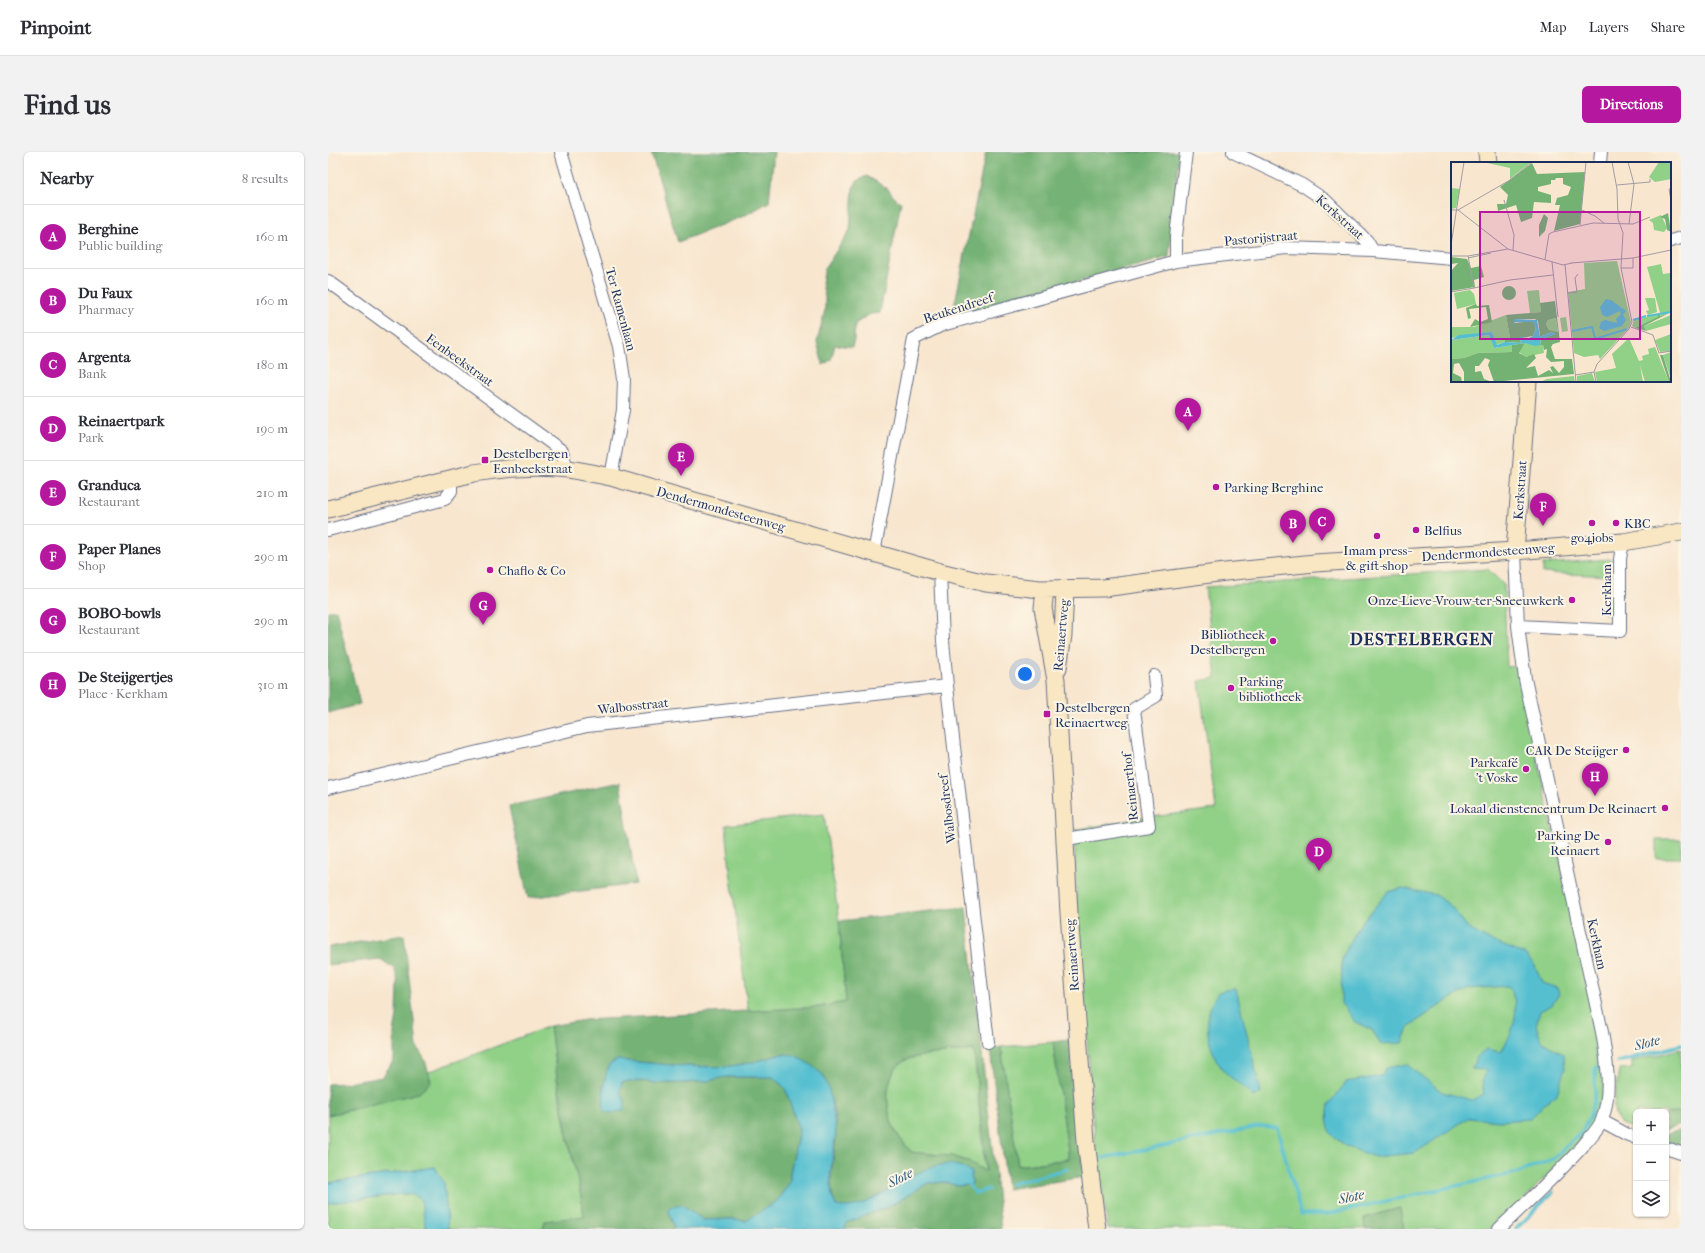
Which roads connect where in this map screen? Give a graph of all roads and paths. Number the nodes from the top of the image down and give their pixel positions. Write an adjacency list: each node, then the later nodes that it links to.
1 (561, 152): 16 (street, Ter Ramenlaan)
2 (1186, 152): 12 (street)
3 (1233, 152): 10 (street, Kerkstraat)
4 (1487, 152): 6 (main road)
5 (1601, 152): 7 (street)
6 (1488, 162)
7 (1600, 162)
8 (1681, 238): 9 (street)
9 (1671, 241)
10 (1373, 251): 11 (street, Kerkstraat); 12 (street, Pastorijstraat)
11 (1451, 258)
12 (1176, 261): 23 (street, Beukendreef)
13 (328, 281): 15 (street, Eenbeekstraat)
14 (1528, 382): 22 (main road, Kerkstraat)
15 (567, 469): 16 (main road, Dendermondesteenweg); 17 (main road, Dendermondesteenweg)
16 (611, 477): 23 (main road, Dendermondesteenweg)
17 (451, 479): 18 (main road, Dendermondesteenweg); 19 (street)
18 (328, 509)
19 (328, 530)
20 (1681, 532): 21 (main road, Dendermondesteenweg)
21 (1623, 542): 22 (main road, Dendermondesteenweg); 27 (street, Kerkham)
22 (1515, 551): 26 (main road, Dendermondesteenweg); 27 (street, Kerkham)
23 (874, 553): 24 (main road, Dendermondesteenweg)
24 (940, 572): 25 (main road, Dendermondesteenweg); 30 (street, Walbosdreef)
25 (1044, 595): 26 (main road, Dendermondesteenweg); 29 (main road, Reinaertweg)
26 (1064, 595): 29 (main road, Reinaertweg)
27 (1518, 626): 34 (street, Kerkham)
28 (1154, 676): 32 (street, Reinaerthof)
29 (1056, 680): 32 (main road, Reinaertweg)
30 (947, 686): 31 (street, Walbosstraat); 33 (street, Walbosdreef)
31 (328, 788)
32 (1066, 839): 38 (main road, Reinaertweg)
33 (988, 1042)
34 (1602, 1121): 35 (street); 39 (street, Kerkham)
35 (1633, 1137)
36 (1669, 1149): 37 (street)
37 (1681, 1153)
38 (1097, 1229)
39 (1499, 1229)

